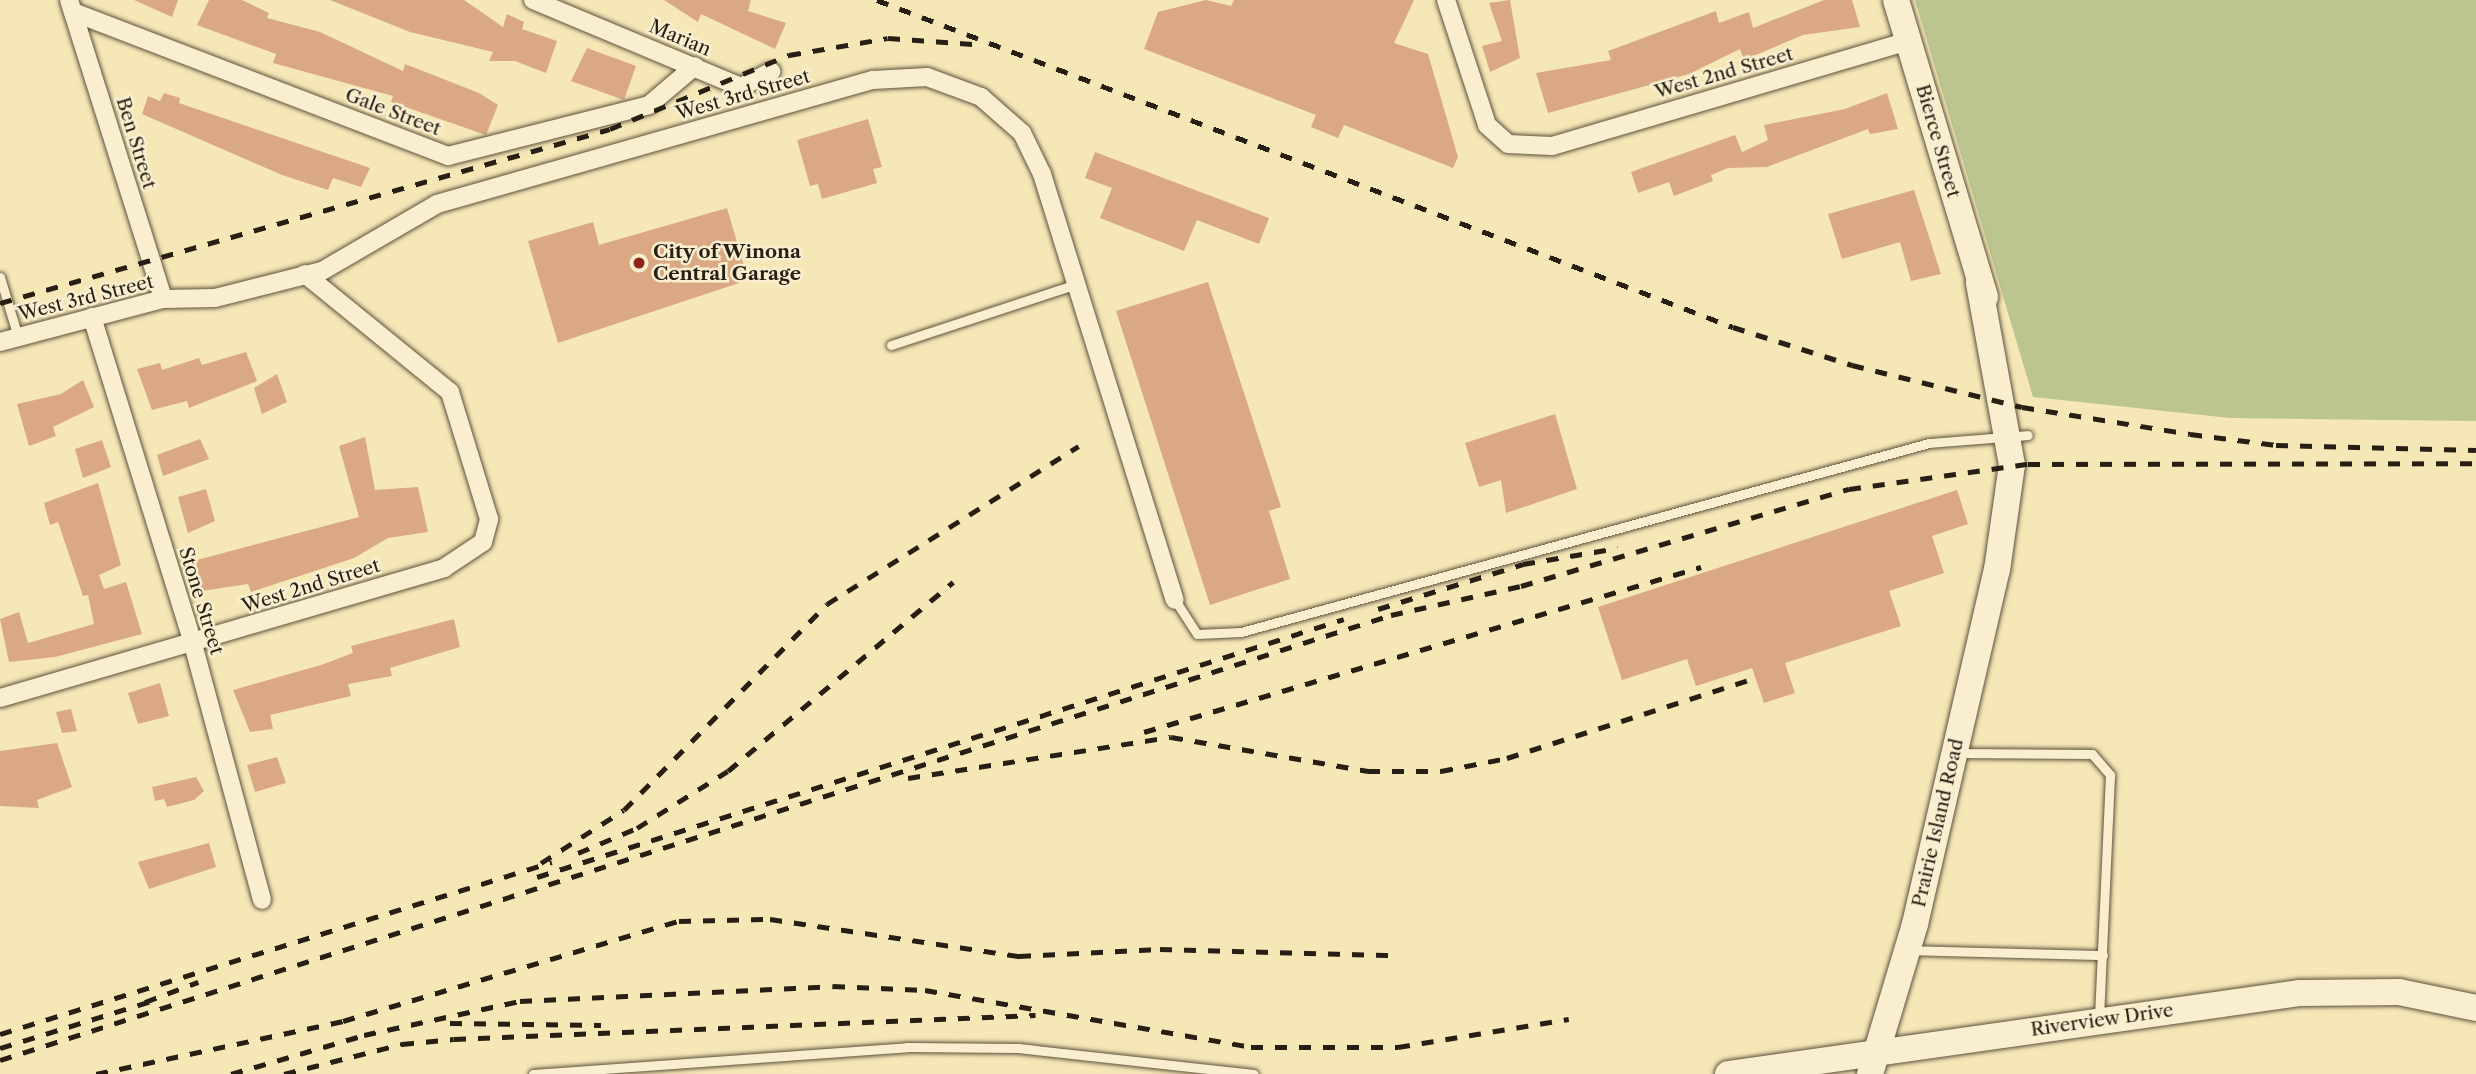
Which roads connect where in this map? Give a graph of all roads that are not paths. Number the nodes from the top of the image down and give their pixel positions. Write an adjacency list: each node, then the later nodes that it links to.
1 (533, 0): 6 (street, Marian)
2 (1446, 0): 5 (street, West 2nd Street)
3 (1896, 0): 5 (street, Bierce Street)
4 (71, 6): 6 (street, Gale Street); 11 (street, Ben Street)
5 (1909, 41): 16 (street, Bierce Street)
6 (695, 66): 7 (street, Marian)
7 (771, 72)
8 (305, 274): 10 (street, West 3rd Street); 11 (street, West 3rd Street); 18 (street, West 2nd Street)
9 (0, 277): 13 (lane)
10 (1077, 284): 15 (lane); 17 (street, West 3rd Street)
11 (163, 299): 12 (street, West 3rd Street)
12 (92, 317): 13 (street, West 3rd Street); 18 (street, Stone Street)
13 (19, 337): 14 (street, West 3rd Street)
14 (0, 342)
15 (891, 345)
16 (2019, 435): 17 (lane); 20 (street, Prairie Island Road)
17 (1175, 600)
18 (193, 643): 19 (street, West 2nd Street); 21 (street, Stone Street)
19 (0, 698)
20 (1954, 753): 22 (street, Prairie Island Road); 23 (lane)
21 (262, 900)
22 (1906, 950): 23 (lane); 26 (street, Prairie Island Road)
23 (2103, 955): 25 (lane)
24 (2476, 1008): 25 (street, Riverview Drive)
25 (2098, 1021): 26 (street, Riverview Drive)
26 (1872, 1064): 29 (street, Riverview Drive)
27 (533, 1074): 28 (lane)
28 (1254, 1074)
29 (1728, 1074)

